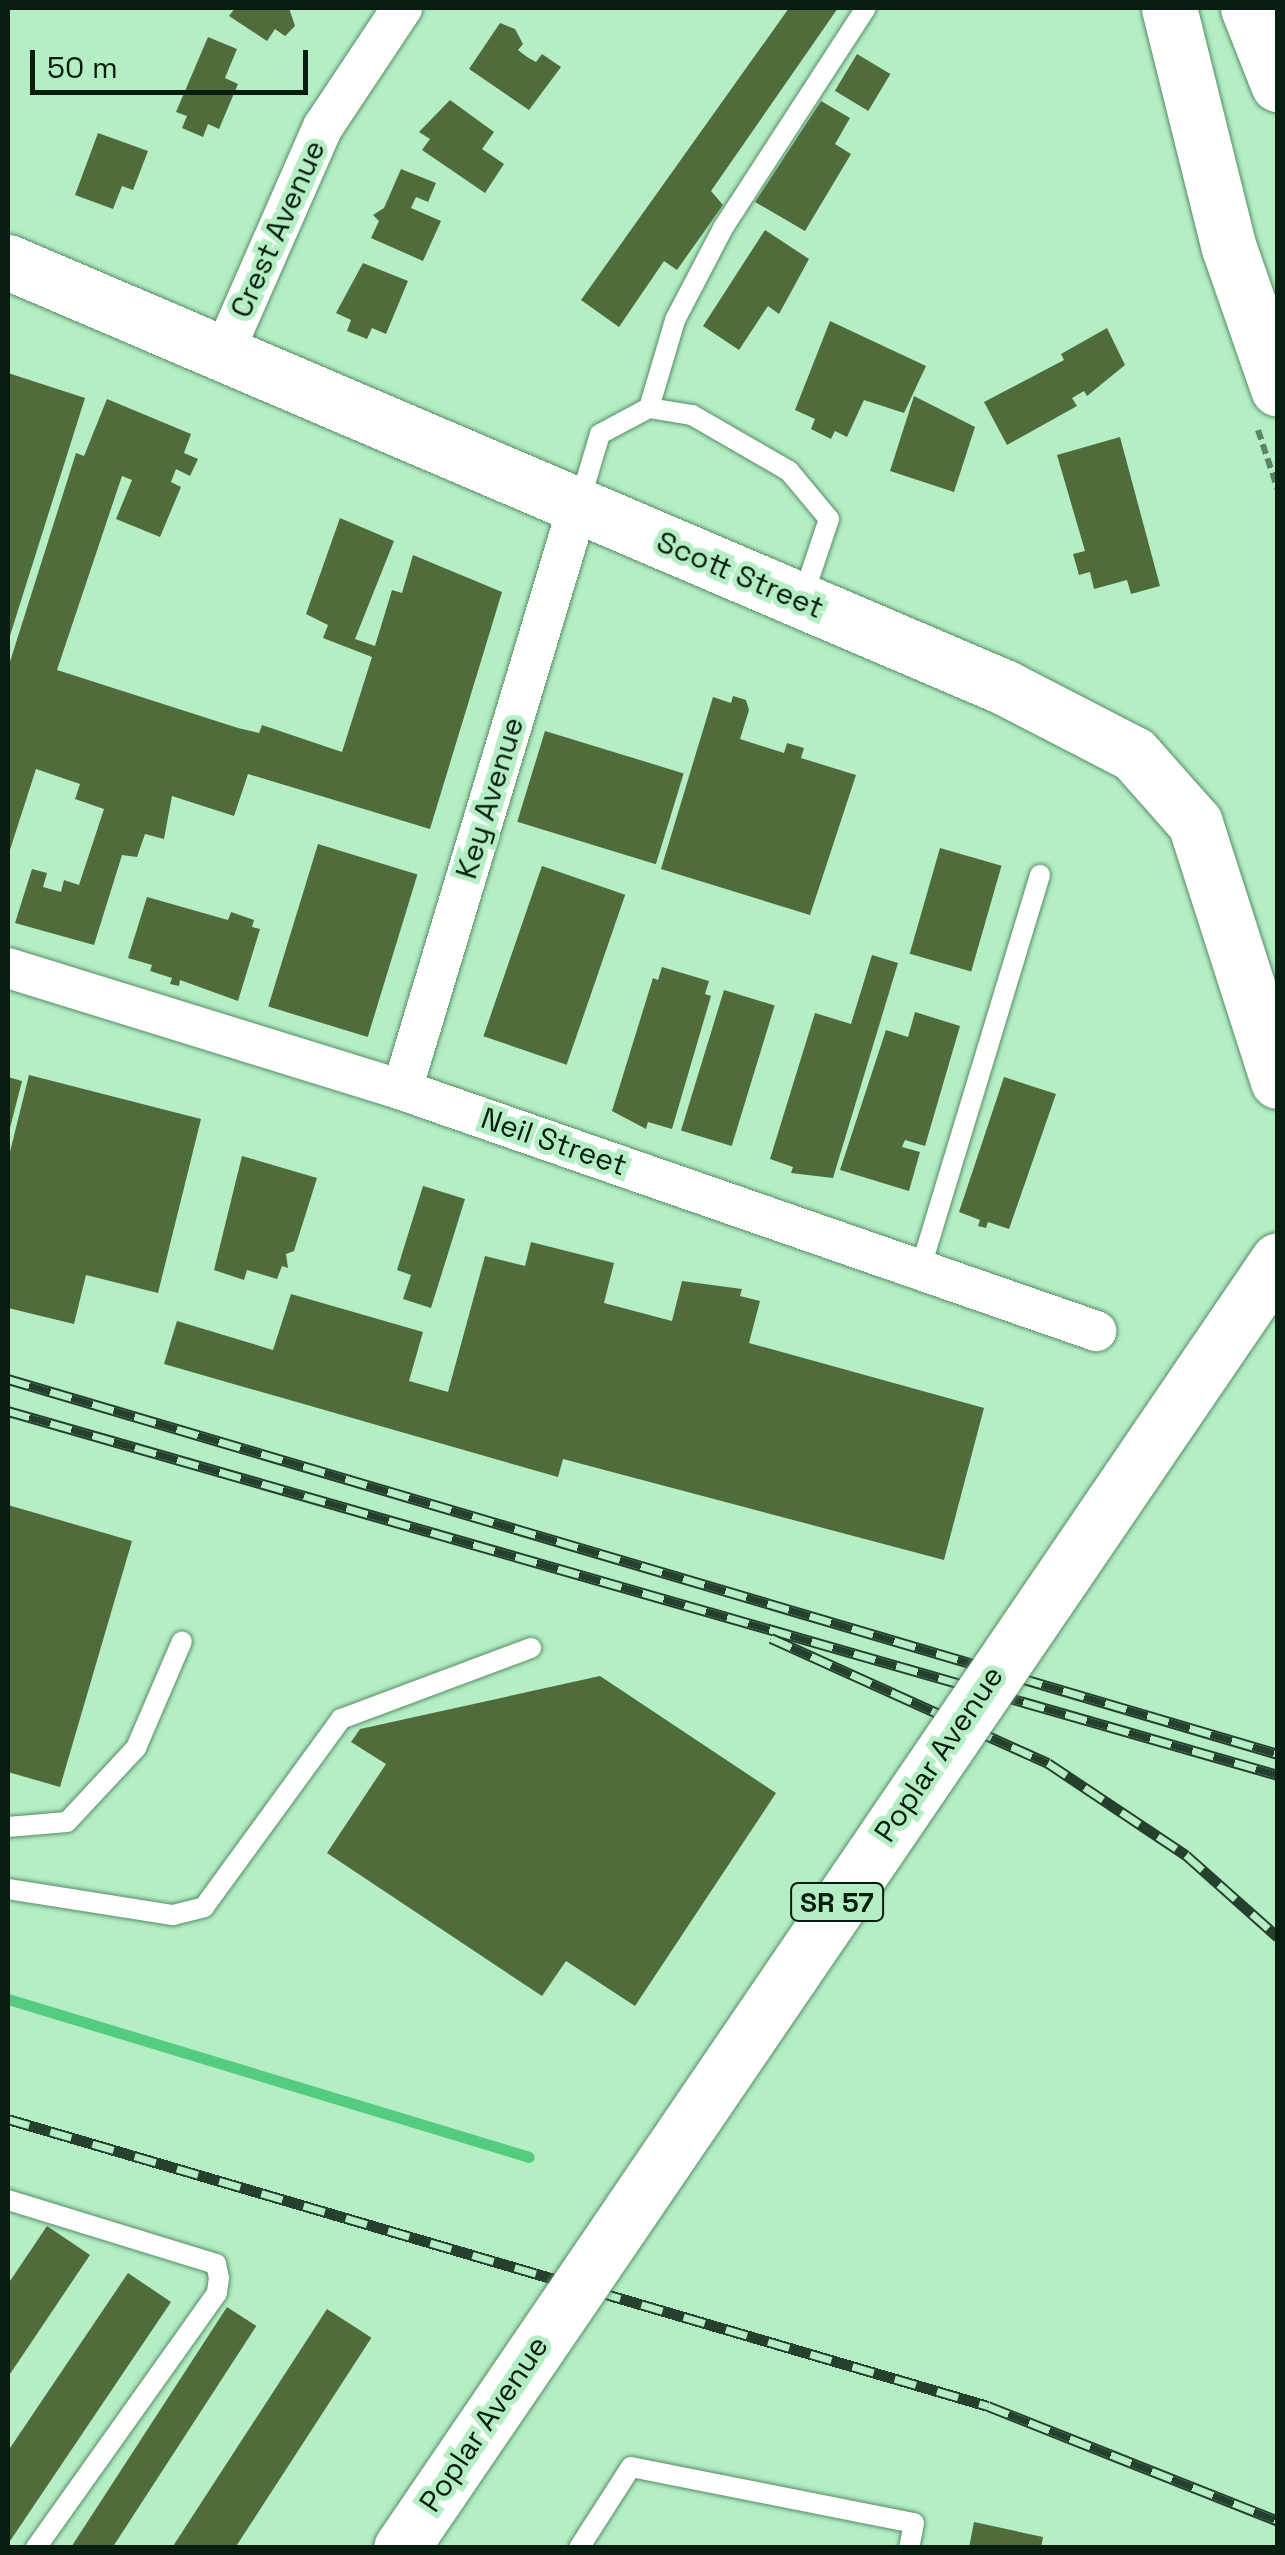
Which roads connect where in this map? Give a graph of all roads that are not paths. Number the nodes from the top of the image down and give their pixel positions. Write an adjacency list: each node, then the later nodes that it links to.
1 (402, 8): 7 (street, Crest Avenue)
2 (866, 8): 9 (lane)
3 (1169, 8): 8 (main road)
4 (1248, 8): 5 (main road)
5 (1278, 84)
6 (8, 262): 7 (main road, Scott Street)
7 (224, 352): 10 (main road, Scott Street)
8 (1278, 388)
9 (649, 408): 10 (lane); 11 (lane)
10 (578, 506): 11 (main road, Scott Street); 15 (street, Key Avenue)
11 (802, 601): 14 (main road, Scott Street)
12 (1040, 875): 17 (lane)
13 (8, 968): 15 (street, Neil Street)
14 (1278, 1081)
15 (402, 1090): 17 (street, Neil Street)
16 (1278, 1260): 25 (main road, Poplar Avenue / SR 57, bridge)
17 (920, 1270): 18 (street, Neil Street)
18 (1096, 1331)
19 (182, 1640): 21 (lane)
20 (531, 1648): 22 (lane)
21 (8, 1827)
22 (8, 1890)
23 (8, 2200): 24 (lane)
24 (36, 2548)
25 (401, 2548)
26 (580, 2548): 27 (lane)
27 (909, 2548)

